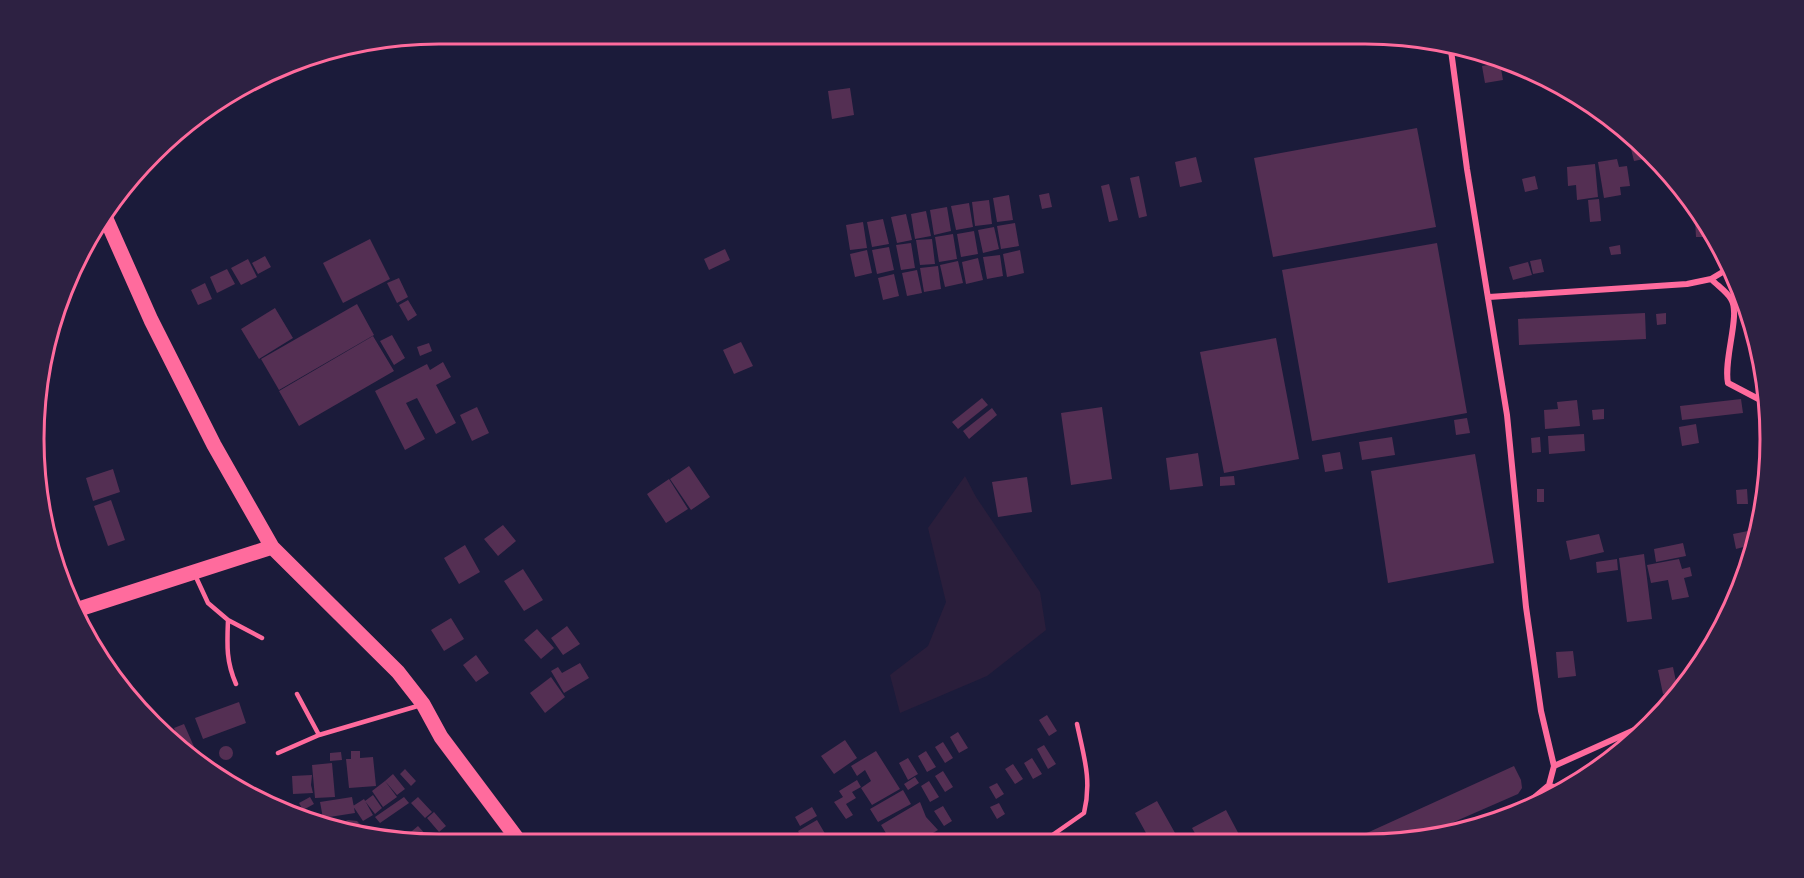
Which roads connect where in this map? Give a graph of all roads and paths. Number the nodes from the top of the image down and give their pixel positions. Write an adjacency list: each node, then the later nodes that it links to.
1 (1451, 53): 5 (street)
2 (108, 223): 7 (main road)
3 (1723, 272): 4 (street)
4 (1711, 279): 5 (street); 6 (street)
5 (1489, 297): 19 (street)
6 (1758, 399)
7 (272, 547): 8 (main road); 14 (main road)
8 (193, 572): 9 (main road); 10 (lane)
9 (82, 608)
10 (228, 620): 11 (lane); 12 (lane)
11 (262, 638)
12 (236, 684)
13 (297, 694): 17 (lane)
14 (423, 705): 17 (lane); 23 (main road)
15 (1077, 724): 24 (lane)
16 (1631, 731): 19 (street)
17 (319, 735): 18 (lane)
18 (278, 753)
19 (1554, 766): 20 (street)
20 (1549, 785): 21 (street); 22 (street)
21 (1553, 787)
22 (1537, 795)
23 (514, 834)
24 (1054, 834)

